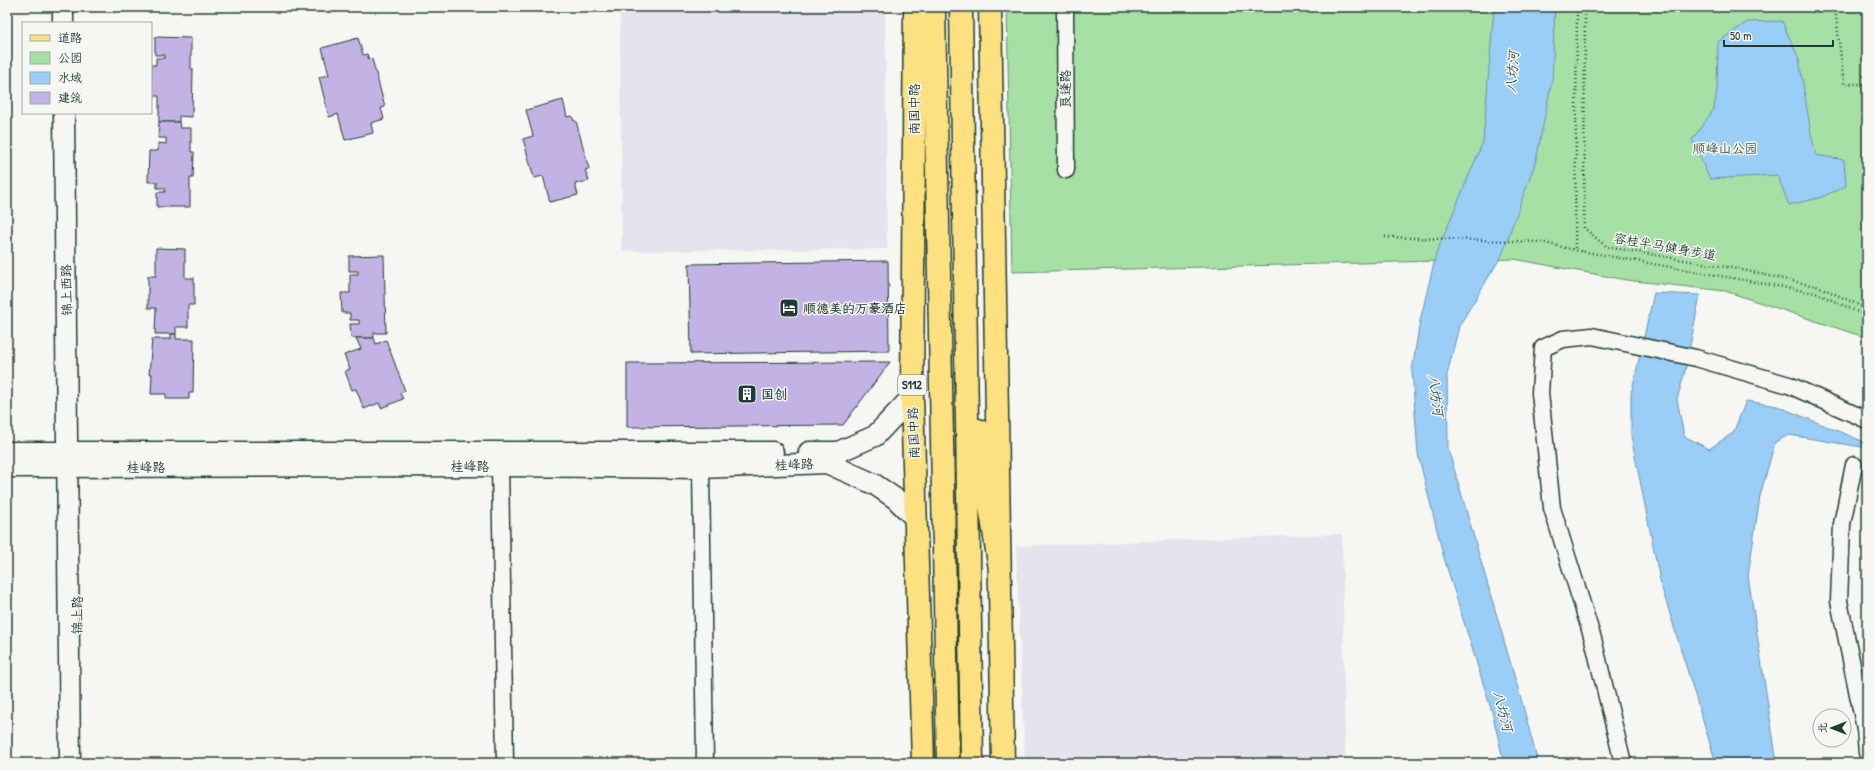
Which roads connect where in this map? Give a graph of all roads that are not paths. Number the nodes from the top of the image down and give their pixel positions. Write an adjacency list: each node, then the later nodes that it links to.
1 (63, 7): 8 (street)
2 (77, 7): 9 (street)
3 (915, 7): 14 (main road, 南国中路 / S112)
4 (934, 7): 30 (main road, 南国中路 / S112)
5 (961, 7): 13 (main road)
6 (990, 7): 23 (main road)
7 (1065, 7): 12 (street, 良逢路)
8 (63, 22)
9 (77, 22)
10 (64, 114): 17 (street, 锦上西路)
11 (77, 114): 17 (street, 锦上西路)
12 (1066, 170)
13 (966, 351): 23 (main road); 31 (main road)
14 (912, 397): 17 (street); 22 (main road, 南国中路 / S112)
15 (1867, 420): 33 (street)
16 (7, 452): 17 (street)
17 (73, 459): 19 (street, 桂峰路); 20 (street, 桂峰路); 25 (street, 锦上路); 26 (street, 锦上路)
18 (1854, 465): 24 (street)
19 (500, 466): 21 (street, 桂峰路); 27 (street)
20 (7, 467)
21 (701, 468): 22 (street, 桂峰路); 28 (street)
22 (916, 519): 29 (main road, 南国中路 / S112)
23 (999, 563): 32 (main road)
24 (1867, 753)
25 (70, 763)
26 (77, 763)
27 (505, 763)
28 (705, 763)
29 (923, 763)
30 (948, 763)
31 (972, 763)
32 (1003, 763)
33 (1623, 763)

